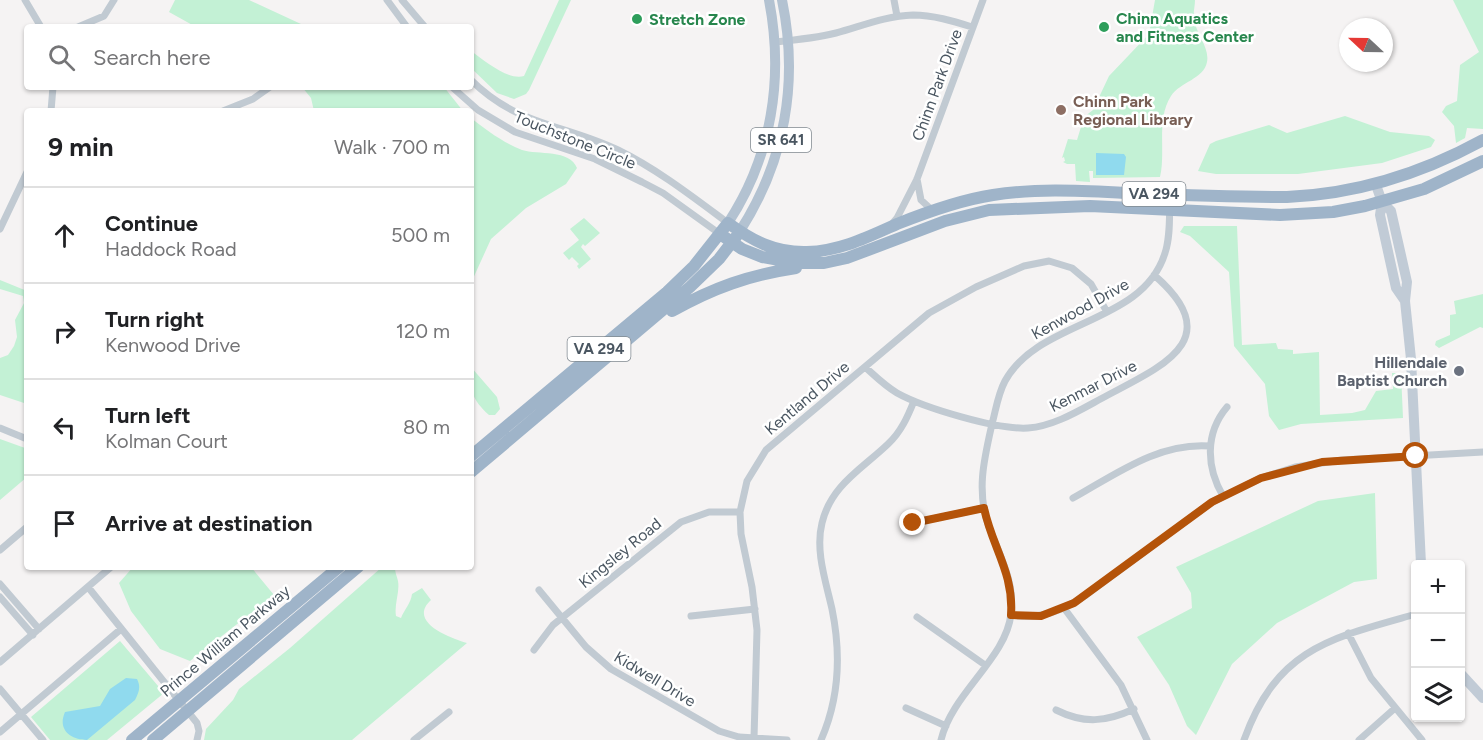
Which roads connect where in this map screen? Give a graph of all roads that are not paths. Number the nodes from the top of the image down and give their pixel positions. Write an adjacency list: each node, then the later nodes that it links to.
1 (25, 0): 10 (street)
2 (114, 0): 11 (street)
3 (387, 0): 12 (street)
4 (402, 0): 13 (street)
5 (769, 0): 16 (main road, SR 641)
6 (782, 0): 15 (main road, SR 641)
7 (894, 0): 9 (street)
8 (983, 0): 14 (street, Chinn Park Drive)
9 (897, 16): 14 (street); 15 (street)
10 (39, 24)
11 (85, 24)
12 (405, 24)
13 (422, 24)
14 (972, 27): 26 (street, Chinn Park Drive)
15 (789, 41): 16 (street); 35 (main road, SR 641)
16 (775, 42): 32 (main road, SR 641)
17 (474, 83): 32 (street, Touchstone Circle)
18 (53, 90): 21 (street)
19 (266, 90): 22 (street)
20 (455, 90): 36 (street, Touchstone Circle)
21 (51, 108)
22 (231, 108)
23 (1483, 140): 27 (highway, VA 294)
24 (1483, 160): 29 (highway, VA 294)
25 (24, 178): 33 (street)
26 (916, 179): 31 (street); 34 (street, Chinn Park Drive)
27 (1376, 185): 28 (highway, VA 294); 29 (main road)
28 (1170, 195): 30 (street, Kenwood Drive); 31 (highway, VA 294)
29 (1382, 202): 30 (highway, VA 294); 51 (main road)
30 (1169, 209): 38 (highway, VA 294); 39 (street, Kenwood Drive)
31 (933, 211): 34 (highway, VA 294)
32 (728, 223): 35 (highway, VA 294); 36 (highway, VA 294)
33 (0, 229)
34 (887, 229): 35 (highway, VA 294)
35 (740, 231): 37 (highway)
36 (720, 234): 37 (highway); 49 (highway, VA 294)
37 (732, 243): 38 (highway); 41 (highway)
38 (824, 263): 41 (highway, VA 294)
39 (1154, 275): 40 (street, Kenwood Drive); 45 (street, Kenmar Drive)
40 (1107, 312): 42 (street, Kentland Drive); 45 (street, Kenwood Drive)
41 (636, 334): 52 (highway, VA 294)
42 (865, 367): 43 (street, Kenmar Drive); 56 (street, Kentland Drive)
43 (914, 401): 45 (street, Kenmar Drive); 102 (street)
44 (1227, 407): 48 (street)
45 (992, 425): 55 (street, Kenwood Drive)
46 (0, 428): 47 (street)
47 (24, 438)
48 (1210, 446): 53 (street); 54 (street)
49 (474, 453)
50 (1483, 453): 51 (street)
51 (1416, 456): 53 (street); 60 (main road)
52 (474, 469)
53 (1222, 496): 68 (street)
54 (1073, 498)
55 (984, 508): 57 (street); 70 (street, Kenwood Drive)
56 (740, 512): 69 (street, Kentland Drive); 73 (street, Kingsley Road)
57 (913, 523)
58 (24, 530): 59 (street)
59 (0, 550)
60 (1421, 560)
61 (108, 570): 65 (street)
62 (335, 570): 85 (highway, Prince William Parkway)
63 (354, 570): 90 (highway, Prince William Parkway)
64 (0, 584): 76 (street)
65 (88, 587): 75 (street); 76 (street)
66 (539, 590): 73 (street, Kidwell Drive)
67 (0, 597): 78 (street)
68 (1064, 608): 70 (street); 87 (street)
69 (755, 609): 72 (street); 95 (street, Kentland Drive)
70 (1011, 615): 81 (street, Kenwood Drive)
71 (1411, 615): 77 (street)
72 (692, 616)
73 (563, 617): 79 (street, Kingsley Road); 95 (street, Kidwell Drive)
74 (916, 617): 81 (street)
75 (121, 628): 85 (street); 92 (street)
76 (39, 629): 78 (street)
77 (1348, 633): 88 (street); 105 (street)
78 (33, 634): 80 (street)
79 (534, 650)
80 (0, 662)
81 (985, 665): 93 (street, Kenwood Drive)
82 (1465, 678): 84 (main road)
83 (0, 689): 92 (street)
84 (1483, 698)
85 (179, 701): 90 (street); 97 (highway, Prince William Parkway)
86 (906, 708): 93 (street)
87 (1134, 709): 89 (street); 104 (street)
88 (1395, 709): 106 (street); 107 (street)
89 (1056, 710)
90 (187, 711): 98 (highway, Prince William Parkway); 99 (street)
91 (449, 712): 100 (street)
92 (21, 714): 94 (street); 96 (street)
93 (946, 726): 103 (street, Kenwood Drive)
94 (0, 732)
95 (754, 738): 101 (street, Kidwell Drive)
96 (43, 740)
97 (132, 740)
98 (153, 740)
99 (196, 740)
100 (414, 740)
101 (787, 740)
102 (821, 740)
103 (941, 740)
104 (1147, 740)
105 (1244, 740)
106 (1359, 740)
107 (1422, 740)

